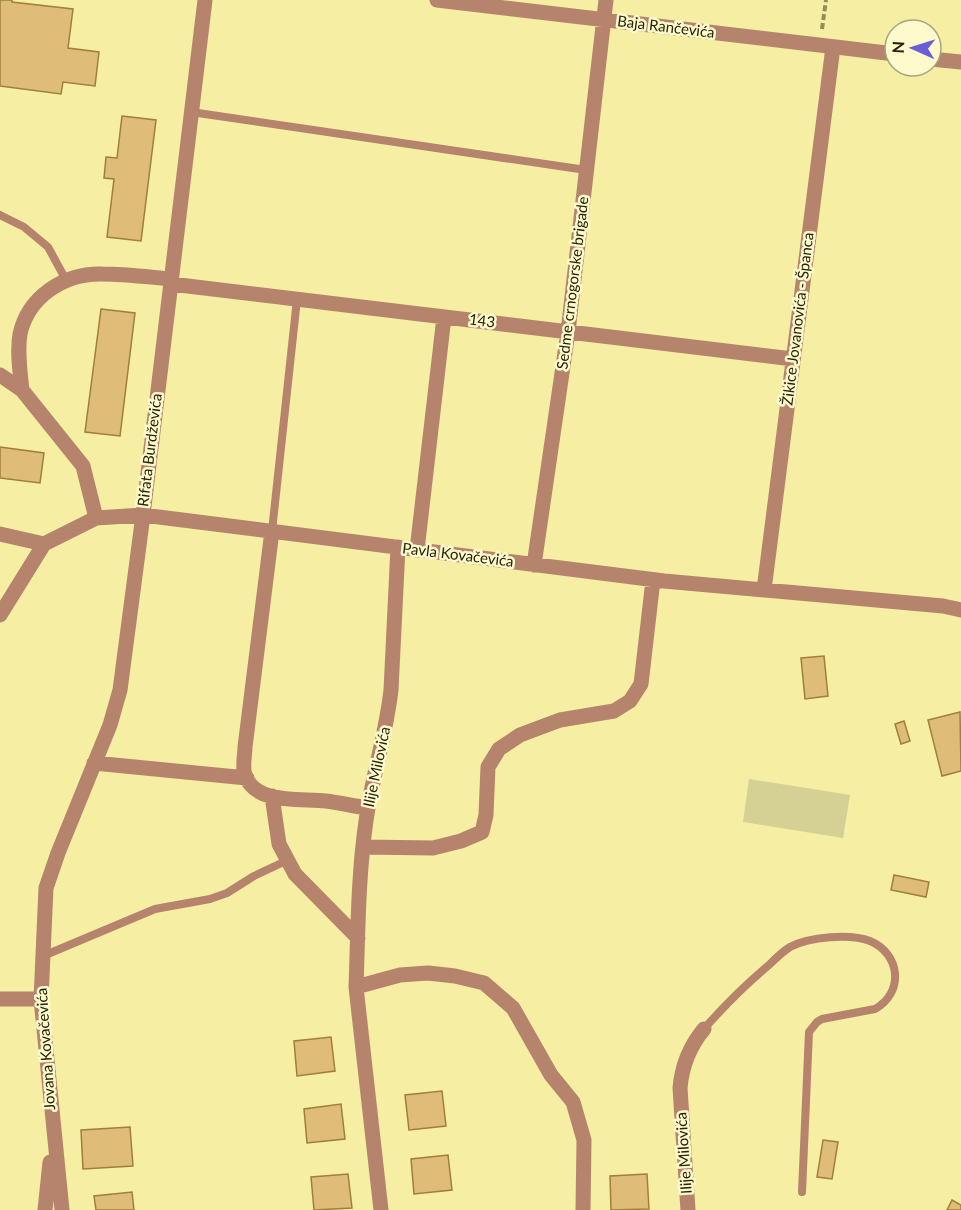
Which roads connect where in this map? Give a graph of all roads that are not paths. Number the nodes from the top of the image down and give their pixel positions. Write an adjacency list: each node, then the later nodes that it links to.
1 (205, 0): 9 (street, Rifata Burdževića)
2 (438, 0): 4 (street, Baja Rančevića)
3 (606, 0): 4 (street, Sedme crnogorske brigade)
4 (603, 20): 5 (street, Baja Rančevića); 10 (street, Sedme crnogorske brigade)
5 (826, 46): 6 (street, Baja Rančevića); 17 (street, Žikice Jovanovića - Španca)
6 (883, 53)
7 (943, 60): 8 (street)
8 (961, 62)
9 (191, 112): 10 (lane); 13 (street, Rifata Burdževića)
10 (586, 170): 16 (street, Sedme crnogorske brigade)
11 (0, 215): 12 (lane)
12 (66, 280): 13 (street, 143); 19 (street)
13 (171, 282): 14 (street, 143); 20 (street, Rifata Burdževića)
14 (297, 299): 15 (street, 143); 22 (lane)
15 (444, 317): 16 (street, 143); 26 (street)
16 (568, 332): 17 (street, 143); 27 (street, Sedme crnogorske brigade)
17 (793, 359): 29 (street, Žikice Jovanovića - Španca)
18 (0, 375): 19 (street)
19 (22, 390): 21 (street)
20 (143, 515): 21 (street, Pavla Kovačevića); 22 (street, Pavla Kovačevića); 32 (street, Rifata Burdževića)
21 (96, 518): 24 (street, Pavla Kovačevića)
22 (272, 531): 25 (street, Pavla Kovačevića); 33 (street)
23 (0, 534): 24 (street)
24 (44, 544): 31 (street)
25 (398, 548): 26 (street, Pavla Kovačevića); 35 (street, Ilije Milovića)
26 (417, 550): 27 (street, Pavla Kovačevića)
27 (534, 565): 28 (street, Pavla Kovačevića)
28 (653, 580): 29 (street, Pavla Kovačevića); 36 (street)
29 (764, 590): 30 (street, Pavla Kovačevića)
30 (961, 610)
31 (0, 615)
32 (94, 763): 33 (street); 38 (street, Rifata Burdževića)
33 (247, 778): 34 (street)
34 (272, 796): 35 (street); 37 (street)
35 (368, 808): 36 (street, Ilije Milovića)
36 (363, 847): 39 (street, Ilije Milovića)
37 (288, 860): 39 (street); 40 (lane)
38 (46, 888): 40 (street, Jovana Kovačevića)
39 (358, 938): 41 (street, Ilije Milovića)
40 (43, 956): 43 (street, Jovana Kovačevića)
41 (356, 987): 49 (street, Ilije Milovića); 50 (street)
42 (0, 999): 43 (street)
43 (41, 999): 45 (street, Jovana Kovačevića)
44 (704, 1029): 46 (lane); 51 (street, Ilije Milovića)
45 (52, 1130): 47 (street); 48 (street, Jovana Kovačevića)
46 (802, 1192)
47 (45, 1210)
48 (62, 1210)
49 (381, 1210)
50 (583, 1210)
51 (688, 1210)

